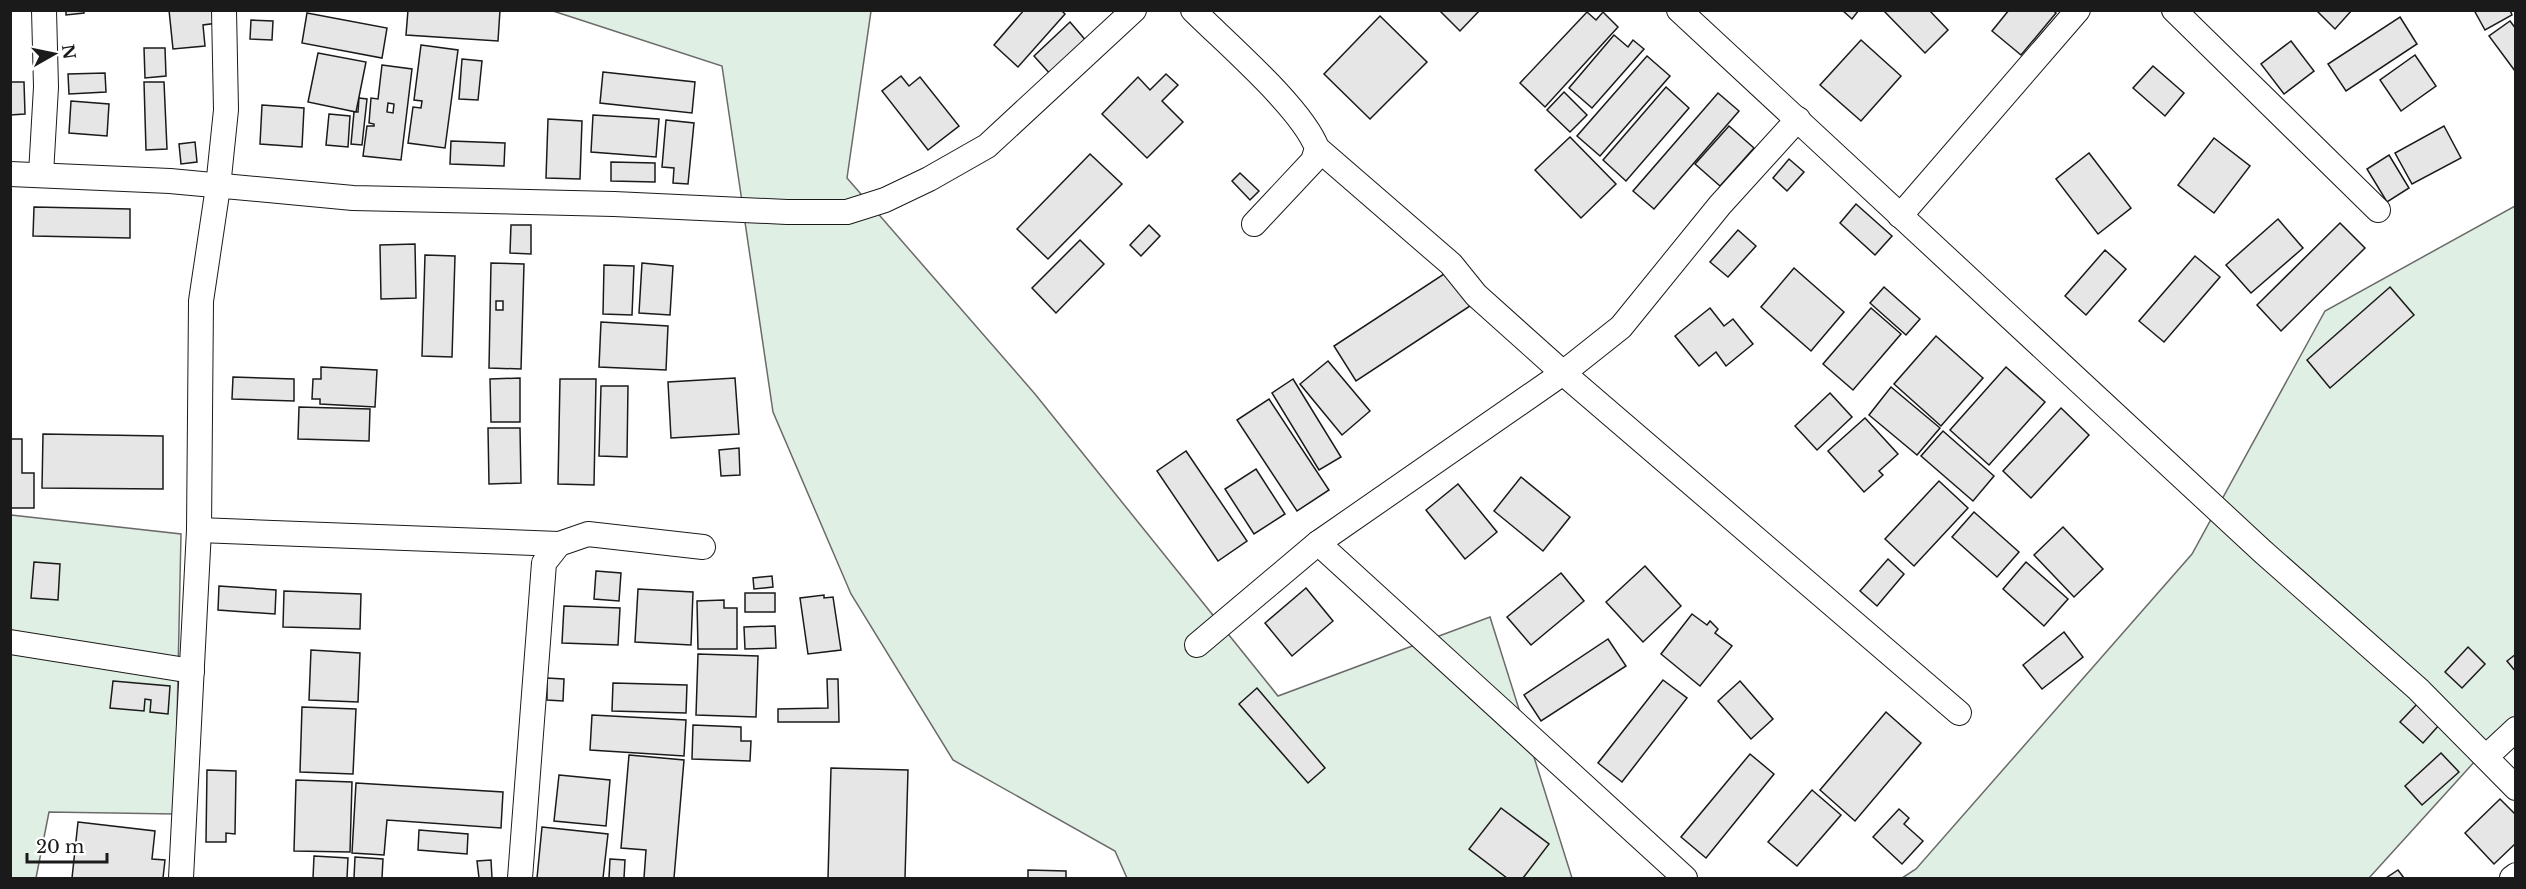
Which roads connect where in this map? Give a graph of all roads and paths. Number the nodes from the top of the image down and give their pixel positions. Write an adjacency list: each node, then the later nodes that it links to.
1 (44, 10): 11 (street)
2 (224, 10): 12 (street)
3 (1134, 10): 12 (street)
4 (1193, 10): 9 (street)
5 (1679, 10): 8 (street)
6 (2078, 10): 14 (street)
7 (2174, 10): 13 (street)
8 (1798, 119): 14 (street); 16 (street)
9 (1317, 148): 15 (street); 16 (street)
10 (10, 174): 11 (street)
11 (41, 174): 12 (street)
12 (218, 187): 17 (street)
13 (2378, 210)
14 (1900, 216): 26 (street)
15 (1254, 224)
16 (1563, 373): 18 (street); 24 (street)
17 (199, 530): 19 (street); 23 (street)
18 (1318, 543): 22 (street); 31 (street)
19 (559, 544): 20 (street); 30 (street)
20 (703, 547)
21 (10, 642): 23 (street)
22 (1197, 645)
23 (192, 671): 29 (street)
24 (1959, 713)
25 (2516, 729): 26 (street)
26 (2487, 756): 27 (street)
27 (2516, 788)
28 (2516, 875): 32 (street)
29 (181, 879)
30 (520, 879)
31 (1685, 879)
32 (2512, 879)

